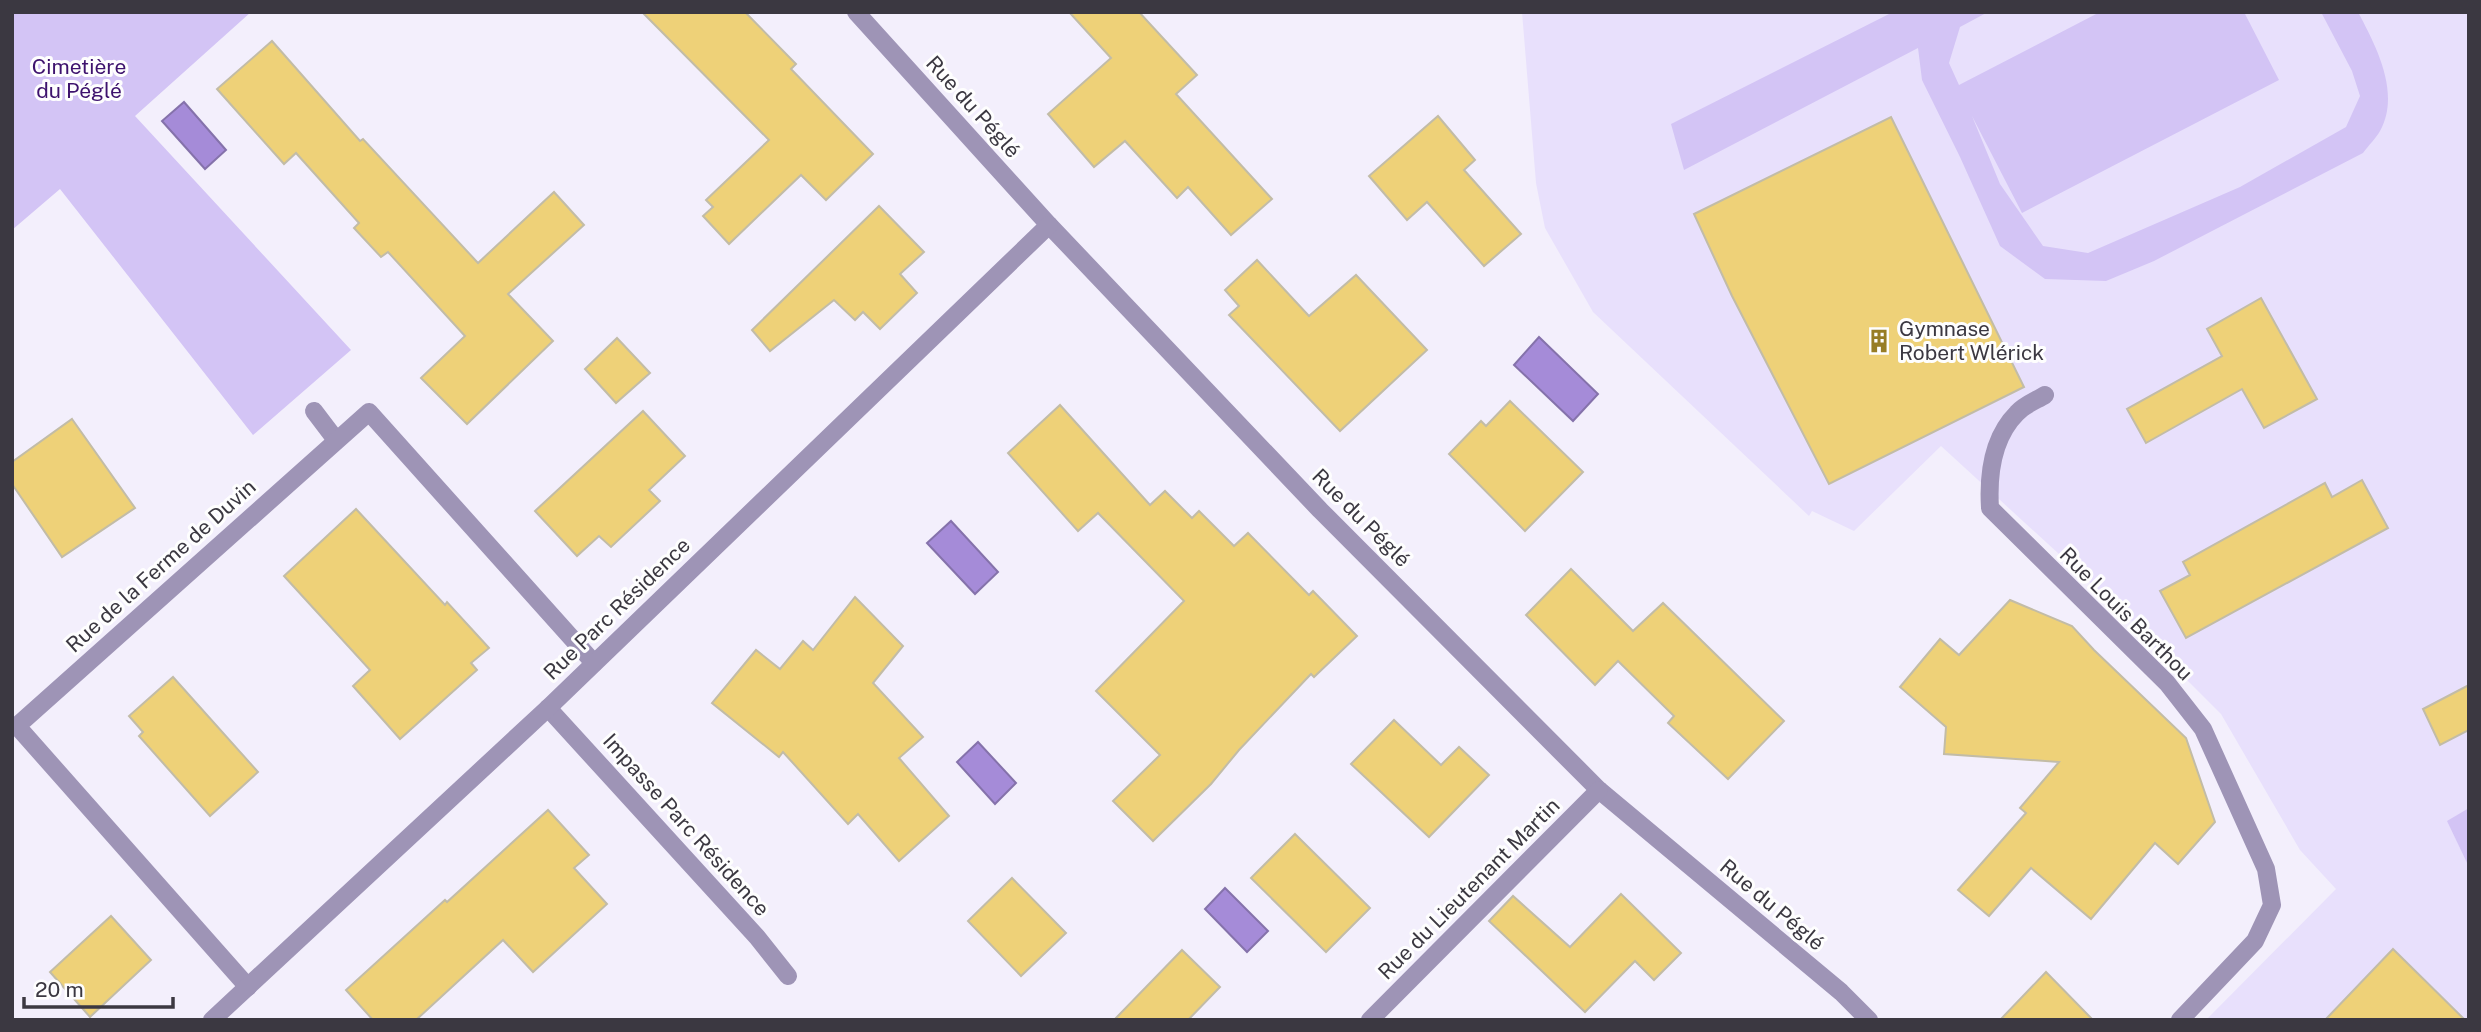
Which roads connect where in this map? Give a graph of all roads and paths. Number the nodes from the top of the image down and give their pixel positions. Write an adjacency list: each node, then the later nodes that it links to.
1 (856, 12): 2 (street, Rue du Péglé)
2 (1049, 225): 6 (street, Rue Parc Résidence); 9 (street, Rue du Péglé)
3 (2045, 395): 15 (street, Rue Louis Barthou)
4 (314, 411): 5 (street)
5 (336, 440): 6 (street, Rue de la Ferme de Duvin); 8 (street, Rue de la Ferme de Duvin)
6 (594, 663): 7 (street, Rue Parc Résidence)
7 (548, 708): 10 (street, Impasse Parc Résidence); 11 (street, Rue Parc Résidence)
8 (14, 728): 11 (street, Rue de la Ferme de Duvin)
9 (1600, 790): 13 (street, Rue du Lieutenant Martin); 14 (street, Rue du Péglé)
10 (789, 976)
11 (248, 987): 12 (street, Rue Parc Résidence)
12 (212, 1020)
13 (1370, 1020)
14 (1869, 1020)
15 (2180, 1020)

